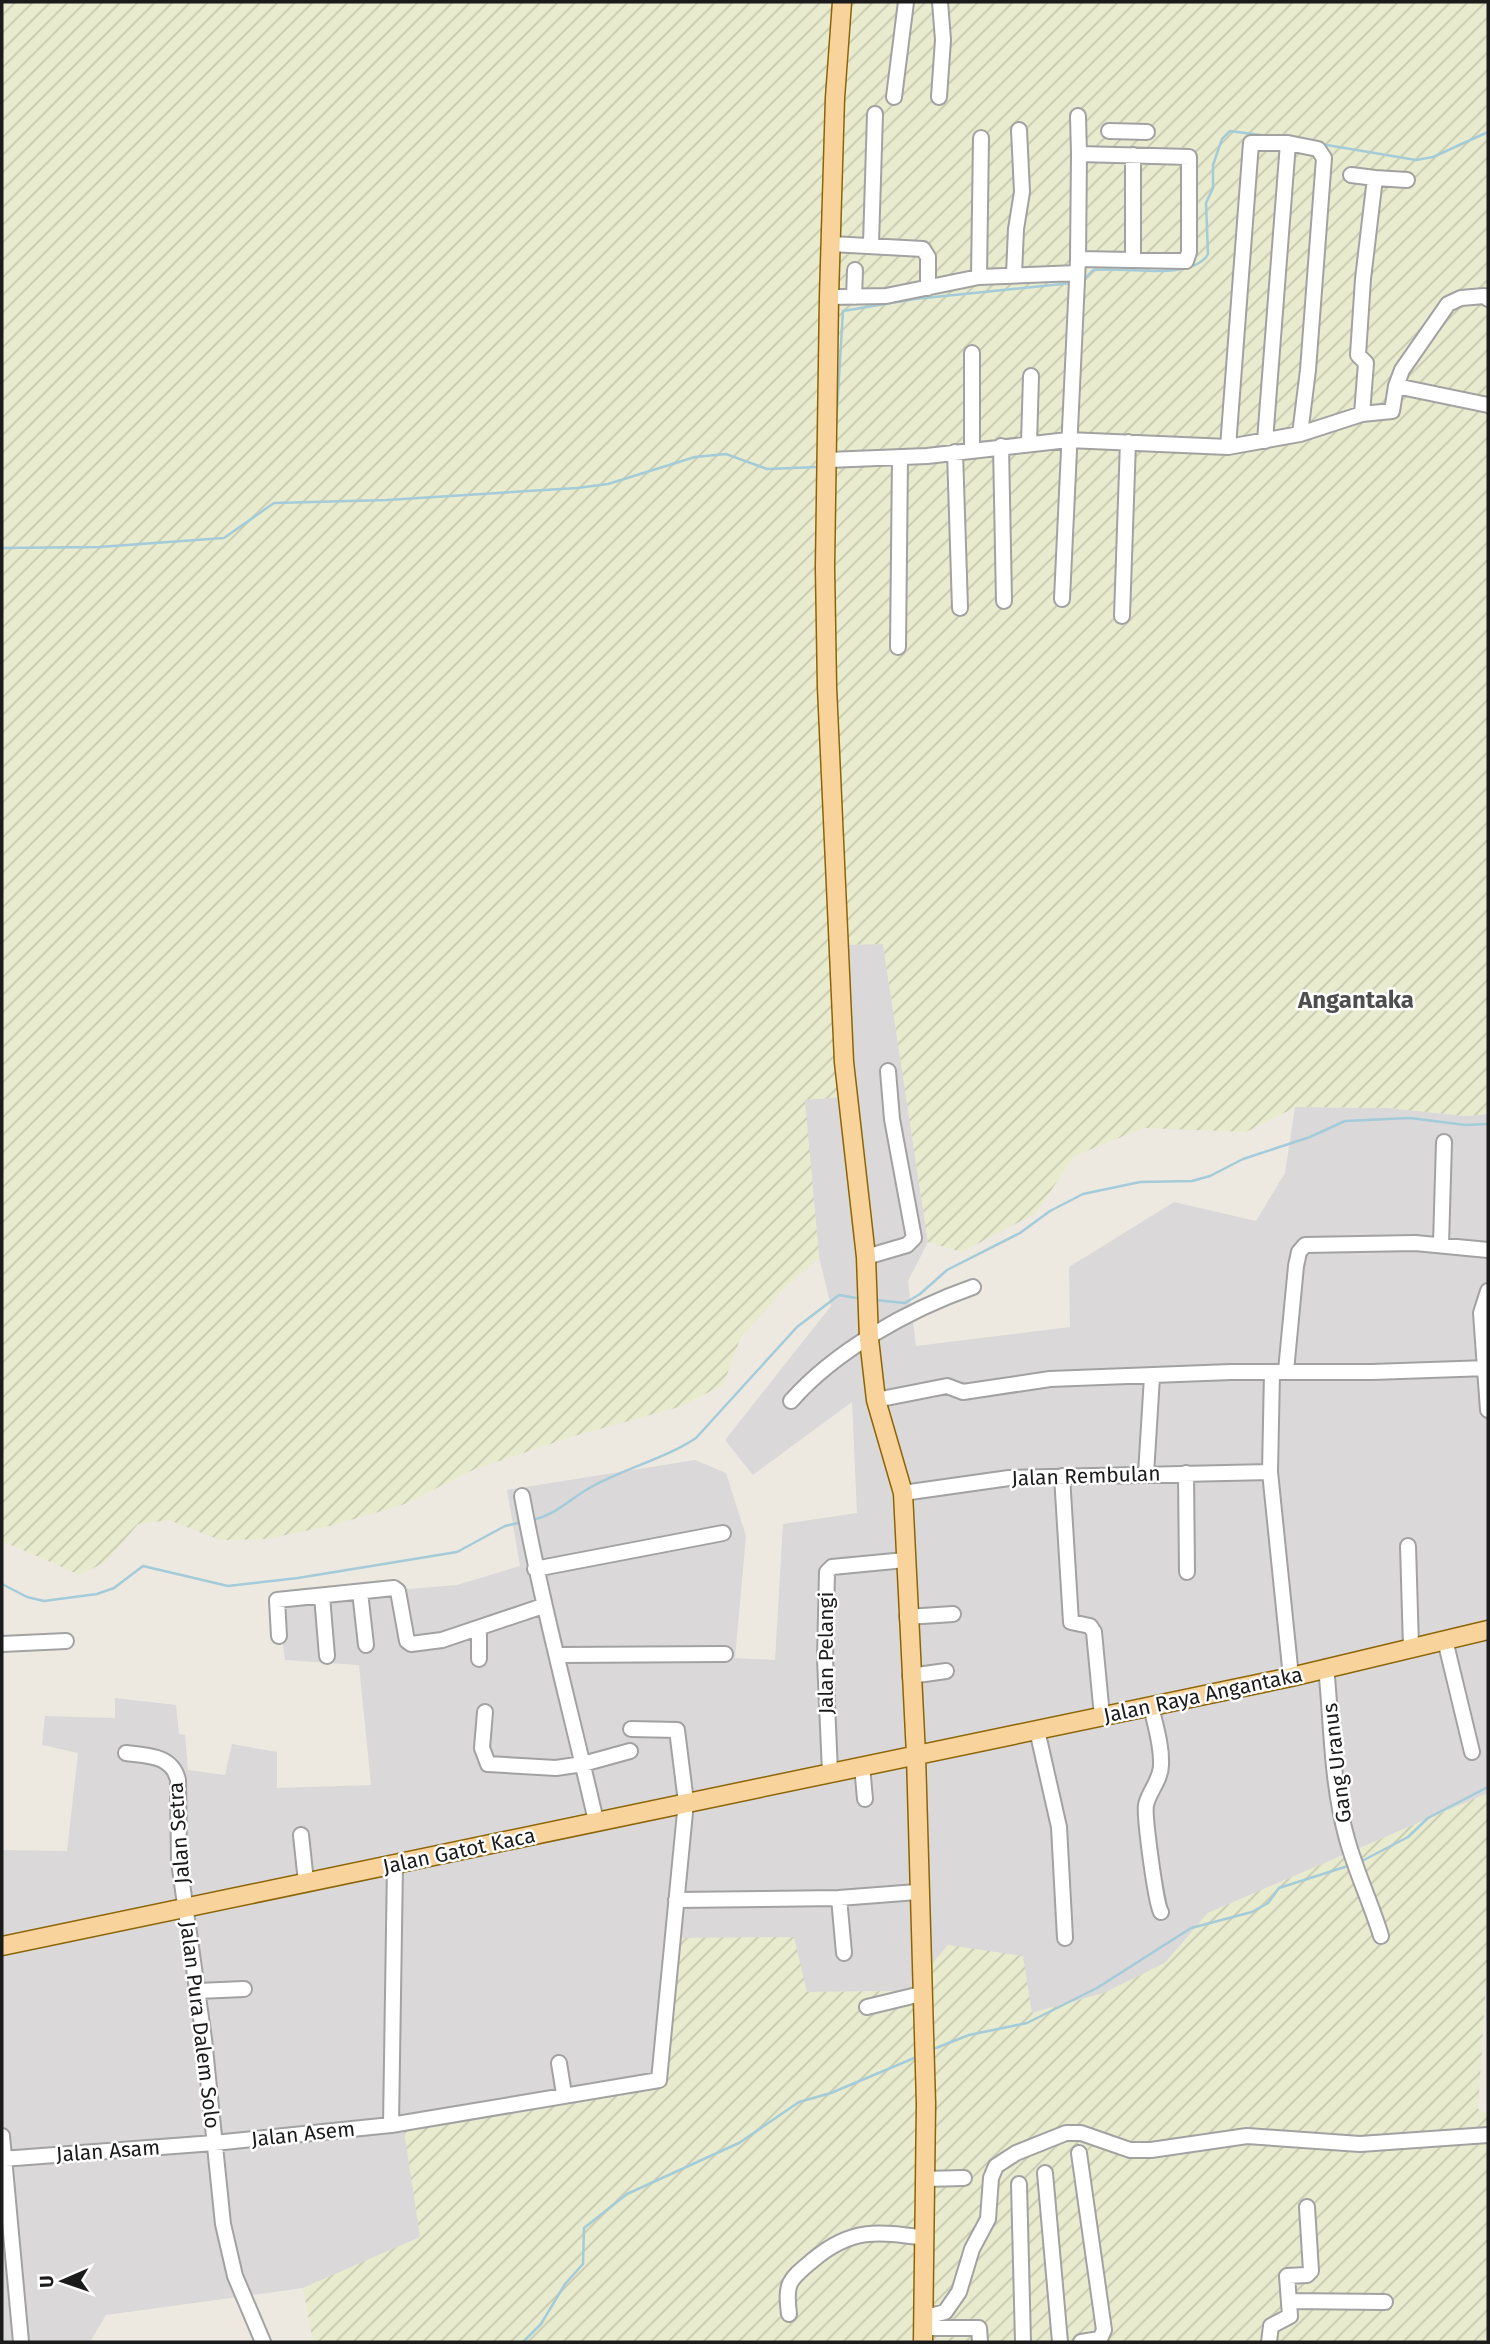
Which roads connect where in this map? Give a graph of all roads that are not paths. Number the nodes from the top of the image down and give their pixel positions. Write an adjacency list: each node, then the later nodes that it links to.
1 (842, 2): 17 (main road)
2 (906, 2): 4 (street)
3 (940, 2): 5 (street)
4 (894, 97)
5 (939, 97)
6 (875, 114): 18 (street)
7 (1078, 116): 12 (street)
8 (1019, 130): 22 (street)
9 (1109, 131): 13 (street)
10 (981, 138): 23 (street)
11 (1288, 144): 33 (street); 35 (street); 39 (street)
12 (1079, 154): 13 (street); 20 (street)
13 (1141, 155): 19 (street); 19 (street)
14 (1351, 175): 15 (street)
15 (1375, 178): 16 (street); 32 (street)
16 (1407, 180)
17 (831, 244): 18 (street); 25 (main road)
18 (871, 244): 24 (street)
19 (1133, 260): 20 (street)
20 (1077, 266): 22 (street); 34 (street)
21 (855, 270): 26 (street)
22 (1014, 274): 23 (street)
23 (979, 277): 24 (street)
24 (928, 288): 26 (street)
25 (829, 297): 26 (street); 43 (main road)
26 (854, 297)
27 (1488, 299): 30 (street)
28 (972, 353): 40 (street)
29 (1031, 376): 37 (street)
30 (1396, 386): 31 (street); 32 (street)
31 (1488, 405)
32 (1362, 414): 33 (street)
33 (1300, 433): 35 (street)
34 (1068, 440): 36 (street); 37 (street); 44 (street)
35 (1265, 441): 39 (street)
36 (1128, 442): 39 (street); 47 (street)
37 (1029, 443): 38 (street)
38 (1001, 446): 40 (street); 45 (street)
39 (1227, 447)
40 (972, 450): 41 (street)
41 (955, 452): 42 (street); 46 (street)
42 (900, 458): 43 (street); 48 (street)
43 (828, 460): 53 (main road)
44 (1062, 599)
45 (1004, 601)
46 (960, 608)
47 (1122, 616)
48 (898, 647)
49 (888, 1072): 53 (street)
50 (1444, 1142): 51 (street)
51 (1441, 1244): 52 (street); 58 (street)
52 (1488, 1250)
53 (866, 1257): 56 (main road)
54 (973, 1287): 56 (street)
55 (1488, 1291): 57 (street)
56 (869, 1339): 60 (main road); 61 (street)
57 (1486, 1368): 58 (street); 62 (street)
58 (1279, 1372): 59 (street); 63 (street)
59 (1152, 1377): 60 (street); 65 (street)
60 (876, 1400): 67 (main road)
61 (791, 1401)
62 (1488, 1410)
63 (1270, 1472): 64 (street, Jalan Rembulan); 94 (street)
64 (1186, 1473): 65 (street, Jalan Rembulan); 73 (street)
65 (1146, 1474): 66 (street, Jalan Rembulan)
66 (1062, 1476): 67 (street, Jalan Rembulan); 97 (street)
67 (903, 1493): 71 (main road)
68 (522, 1496): 72 (street)
69 (723, 1533): 72 (street)
70 (1408, 1546): 86 (street)
71 (905, 1560): 78 (main road); 106 (street, Jalan Pelangi)
72 (536, 1569): 76 (street)
73 (1187, 1572)
74 (360, 1592): 75 (street); 79 (street); 85 (street)
75 (322, 1596): 81 (street); 89 (street)
76 (543, 1605): 79 (street); 88 (street)
77 (953, 1614): 78 (street)
78 (907, 1617): 93 (main road)
79 (479, 1628): 90 (street)
80 (1488, 1630): 82 (main road, Jalan Raya Angantaka)
81 (279, 1636)
82 (1445, 1640): 86 (main road, Jalan Raya Angantaka); 101 (street)
83 (66, 1641): 84 (street)
84 (2, 1644)
85 (366, 1645)
86 (1410, 1647): 91 (main road, Jalan Raya Angantaka)
87 (724, 1654): 88 (street)
88 (558, 1655): 104 (street)
89 (327, 1656)
90 (479, 1659)
91 (1326, 1667): 94 (main road, Jalan Raya Angantaka); 118 (street, Gang Uranus)
92 (946, 1671): 93 (street)
93 (910, 1676): 103 (main road)
94 (1291, 1677): 95 (main road, Jalan Raya Angantaka)
95 (1151, 1706): 97 (main road, Jalan Raya Angantaka); 117 (street)
96 (485, 1712): 104 (street)
97 (1102, 1716): 99 (main road, Jalan Raya Angantaka)
98 (631, 1728): 108 (street)
99 (1037, 1730): 103 (main road, Jalan Raya Angantaka); 119 (street)
100 (630, 1751): 104 (street)
101 (1472, 1752)
102 (126, 1753): 116 (street, Jalan Setra)
103 (916, 1755): 105 (main road, Jalan Gatot Kaca); 113 (main road)
104 (583, 1764): 109 (street)
105 (862, 1766): 106 (main road, Jalan Gatot Kaca); 107 (street)
106 (830, 1772): 108 (main road, Jalan Gatot Kaca)
107 (865, 1799)
108 (686, 1802): 109 (main road, Jalan Gatot Kaca); 115 (street)
109 (596, 1821): 111 (main road, Jalan Gatot Kaca)
110 (300, 1835): 112 (street)
111 (395, 1864): 112 (main road, Jalan Gatot Kaca); 128 (street)
112 (306, 1882): 116 (main road, Jalan Gatot Kaca)
113 (917, 1892): 114 (street); 124 (main road)
114 (839, 1898): 115 (street); 121 (street)
115 (676, 1900): 127 (street, Jalan Asem)
116 (185, 1908): 120 (main road, Jalan Gatot Kaca); 123 (street, Jalan Pura Dalem Solo)
117 (1161, 1912)
118 (1381, 1936)
119 (1065, 1938)
120 (2, 1946)
121 (844, 1953)
122 (244, 1989): 123 (street)
123 (198, 1991): 131 (street, Jalan Pura Dalem Solo)
124 (922, 1994): 125 (street); 136 (main road)
125 (867, 2007)
126 (559, 2063): 127 (street)
127 (564, 2094): 128 (street, Jalan Asem)
128 (391, 2125): 131 (street, Jalan Asem)
129 (1488, 2135): 145 (street)
130 (2, 2136): 133 (street)
131 (214, 2143): 133 (street, Jalan Asam); 147 (street, Jalan Pura Dalem Solo)
132 (1079, 2153): 151 (street)
133 (3, 2159): 142 (street)
134 (1045, 2173): 150 (street)
135 (964, 2178): 136 (street)
136 (925, 2179): 139 (main road)
137 (1019, 2184): 149 (street)
138 (1307, 2207): 140 (street)
139 (925, 2238): 144 (street); 145 (main road)
140 (1289, 2301): 141 (street); 152 (street)
141 (1385, 2302)
142 (18, 2304): 143 (street); 146 (street)
143 (2, 2307)
144 (789, 2314)
145 (922, 2329): 148 (street)
146 (22, 2342)
147 (263, 2342)
148 (980, 2342)
149 (1023, 2342)
150 (1060, 2342)
151 (1081, 2342)
152 (1269, 2342)

